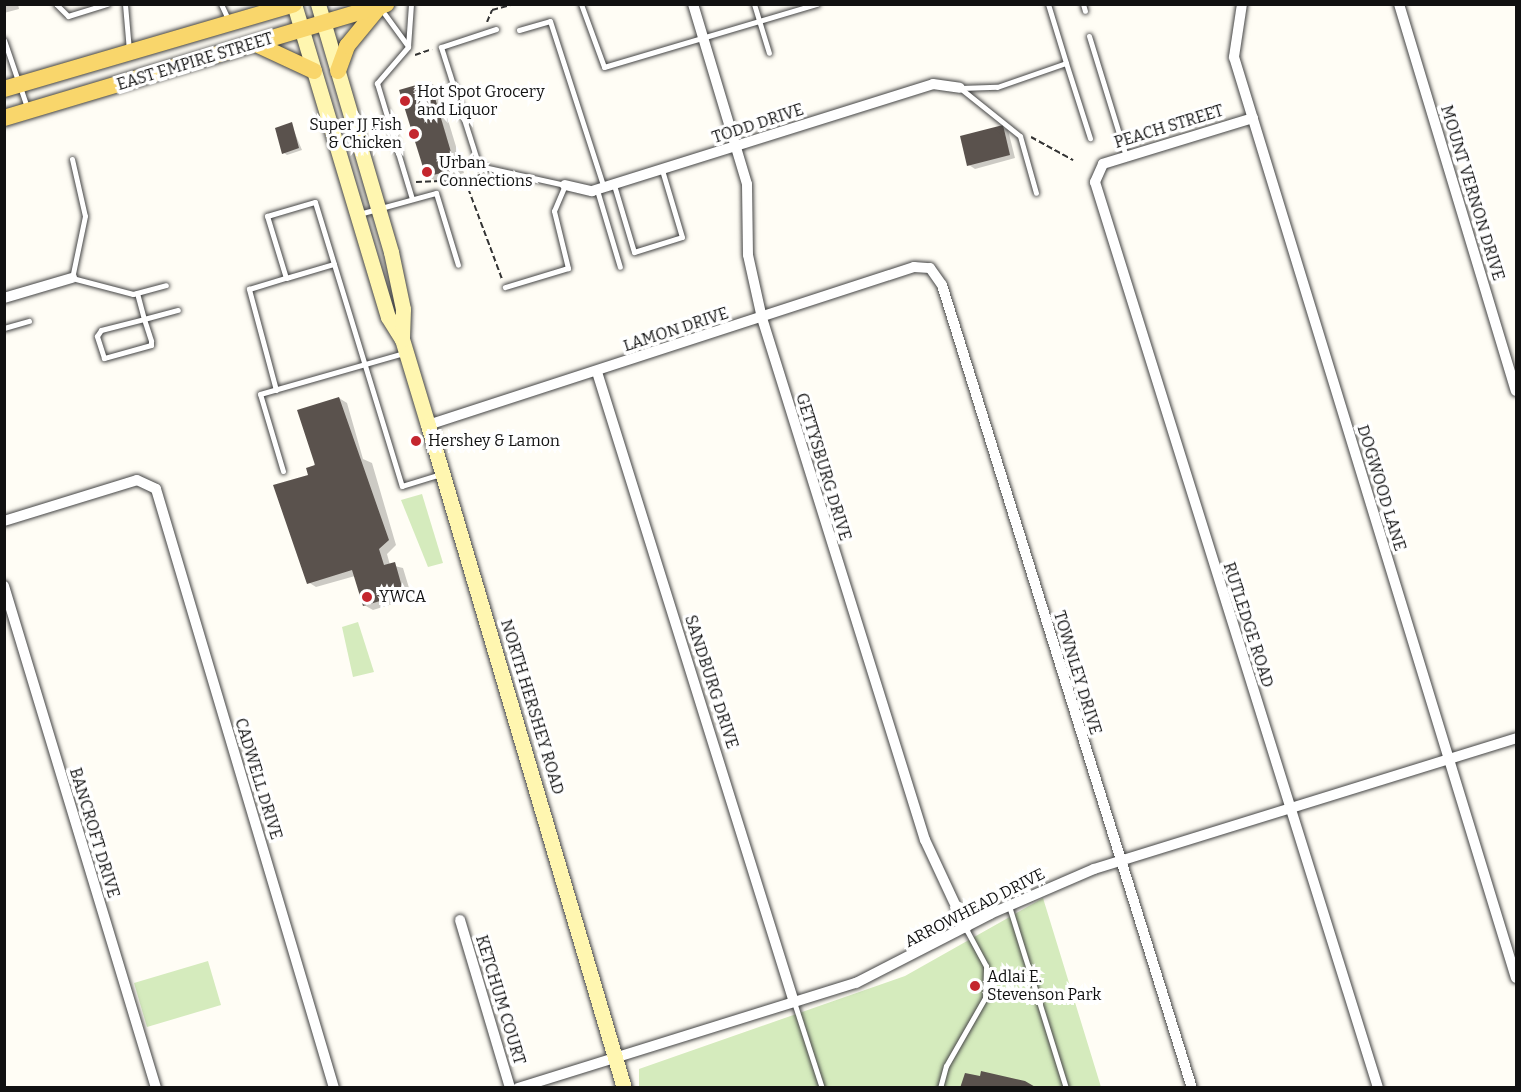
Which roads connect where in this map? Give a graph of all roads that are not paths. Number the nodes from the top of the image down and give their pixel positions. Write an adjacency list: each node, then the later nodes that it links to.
1 (56, 4): 15 (lane)
2 (125, 4): 30 (lane)
3 (221, 4): 20 (lane)
4 (294, 4): 17 (main road, EAST EMPIRE STREET); 23 (main road, NORTH HERSHEY ROAD)
5 (318, 4): 21 (main road, NORTH HERSHEY ROAD)
6 (411, 4): 29 (lane)
7 (581, 4): 26 (lane)
8 (693, 4): 26 (street, GETTYSBURG DRIVE)
9 (754, 4): 19 (lane)
10 (817, 4): 19 (lane)
11 (1048, 4): 32 (lane)
12 (1083, 4): 18 (lane)
13 (1242, 4): 38 (street, DOGWOOD LANE)
14 (1399, 4): 71 (street, MOUNT VERNON DRIVE)
15 (102, 5)
16 (383, 6): 21 (main road, EAST EMPIRE STREET); 29 (lane); 34 (main road)
17 (259, 10): 20 (main road, EAST EMPIRE STREET)
18 (1085, 11)
19 (759, 21): 26 (lane); 31 (lane)
20 (230, 23): 30 (main road, EAST EMPIRE STREET)
21 (324, 24): 23 (main road, EAST EMPIRE STREET); 34 (main road, NORTH HERSHEY ROAD)
22 (496, 29): 46 (lane)
23 (302, 30): 28 (main road, EAST EMPIRE STREET); 33 (main road, NORTH HERSHEY ROAD)
24 (519, 30): 47 (lane)
25 (1089, 36): 42 (lane)
26 (703, 38): 41 (street, GETTYSBURG DRIVE)
27 (4, 40): 35 (lane)
28 (256, 44): 33 (main road); 37 (main road, EAST EMPIRE STREET)
29 (408, 46): 49 (lane)
30 (129, 52): 35 (main road, EAST EMPIRE STREET)
31 (769, 53)
32 (1066, 63): 36 (lane); 40 (lane)
33 (314, 71): 51 (main road, NORTH HERSHEY ROAD)
34 (338, 71): 50 (main road, NORTH HERSHEY ROAD)
35 (13, 87): 37 (lane)
36 (960, 88): 41 (street, TODD DRIVE); 48 (lane)
37 (29, 111): 39 (main road, EAST EMPIRE STREET)
38 (1253, 117): 42 (street, PEACH STREET); 78 (street, DOGWOOD LANE)
39 (4, 118)
40 (1090, 138)
41 (737, 147): 44 (street, TODD DRIVE); 63 (street, GETTYSBURG DRIVE)
42 (1126, 156): 45 (street, PEACH STREET)
43 (72, 159): 56 (lane)
44 (662, 170): 47 (street, TODD DRIVE); 47 (lane)
45 (1097, 170): 79 (street, RUTLEDGE ROAD)
46 (565, 186): 47 (street, TODD DRIVE); 59 (lane)
47 (605, 187): 54 (lane)
48 (1036, 193)
49 (412, 200): 50 (lane); 53 (lane)
50 (379, 208): 51 (lane); 67 (main road, NORTH HERSHEY ROAD)
51 (357, 215): 67 (main road, NORTH HERSHEY ROAD)
52 (334, 264): 57 (lane); 57 (lane); 68 (lane)
53 (458, 265)
54 (620, 267)
55 (932, 270): 63 (street, LAMON DRIVE); 80 (street, TOWNLEY DRIVE)
56 (72, 278): 60 (lane); 61 (street)
57 (286, 278): 70 (lane)
58 (166, 285): 60 (lane)
59 (505, 288)
60 (137, 293): 64 (lane)
61 (4, 298)
62 (178, 310): 64 (lane)
63 (762, 318): 69 (street, LAMON DRIVE); 83 (street, GETTYSBURG DRIVE)
64 (144, 319): 64 (lane)
65 (29, 321): 66 (lane)
66 (4, 328)
67 (404, 345): 68 (lane); 72 (main road, NORTH HERSHEY ROAD)
68 (365, 364): 70 (lane); 74 (lane)
69 (597, 372): 72 (street, LAMON DRIVE); 85 (street, SANDBURG DRIVE)
70 (276, 390): 73 (lane)
71 (1516, 391)
72 (428, 426): 74 (main road, NORTH HERSHEY ROAD)
73 (283, 471)
74 (442, 474): 86 (main road, NORTH HERSHEY ROAD)
75 (4, 521): 88 (street, CADWELL DRIVE)
76 (4, 586): 87 (street, BANCROFT DRIVE)
77 (1516, 738): 78 (street, ARROWHEAD DRIVE)
78 (1448, 759): 79 (street, ARROWHEAD DRIVE); 84 (street, DOGWOOD LANE)
79 (1291, 808): 80 (street, ARROWHEAD DRIVE); 96 (street, RUTLEDGE ROAD)
80 (1121, 861): 81 (street, ARROWHEAD DRIVE); 95 (street, TOWNLEY DRIVE)
81 (1008, 905): 83 (street, ARROWHEAD DRIVE); 94 (lane)
82 (460, 920): 89 (street, KETCHUM COURT)
83 (966, 928): 85 (street, ARROWHEAD DRIVE); 93 (lane)
84 (1516, 978)
85 (794, 1002): 86 (street, ARROWHEAD DRIVE); 92 (lane)
86 (616, 1059): 90 (street, ARROWHEAD DRIVE); 91 (main road, NORTH HERSHEY ROAD)
87 (156, 1088)
88 (334, 1088)
89 (510, 1088)
90 (518, 1088)
91 (624, 1088)
92 (822, 1088)
93 (940, 1088)
94 (1066, 1088)
95 (1192, 1088)
96 (1378, 1088)

